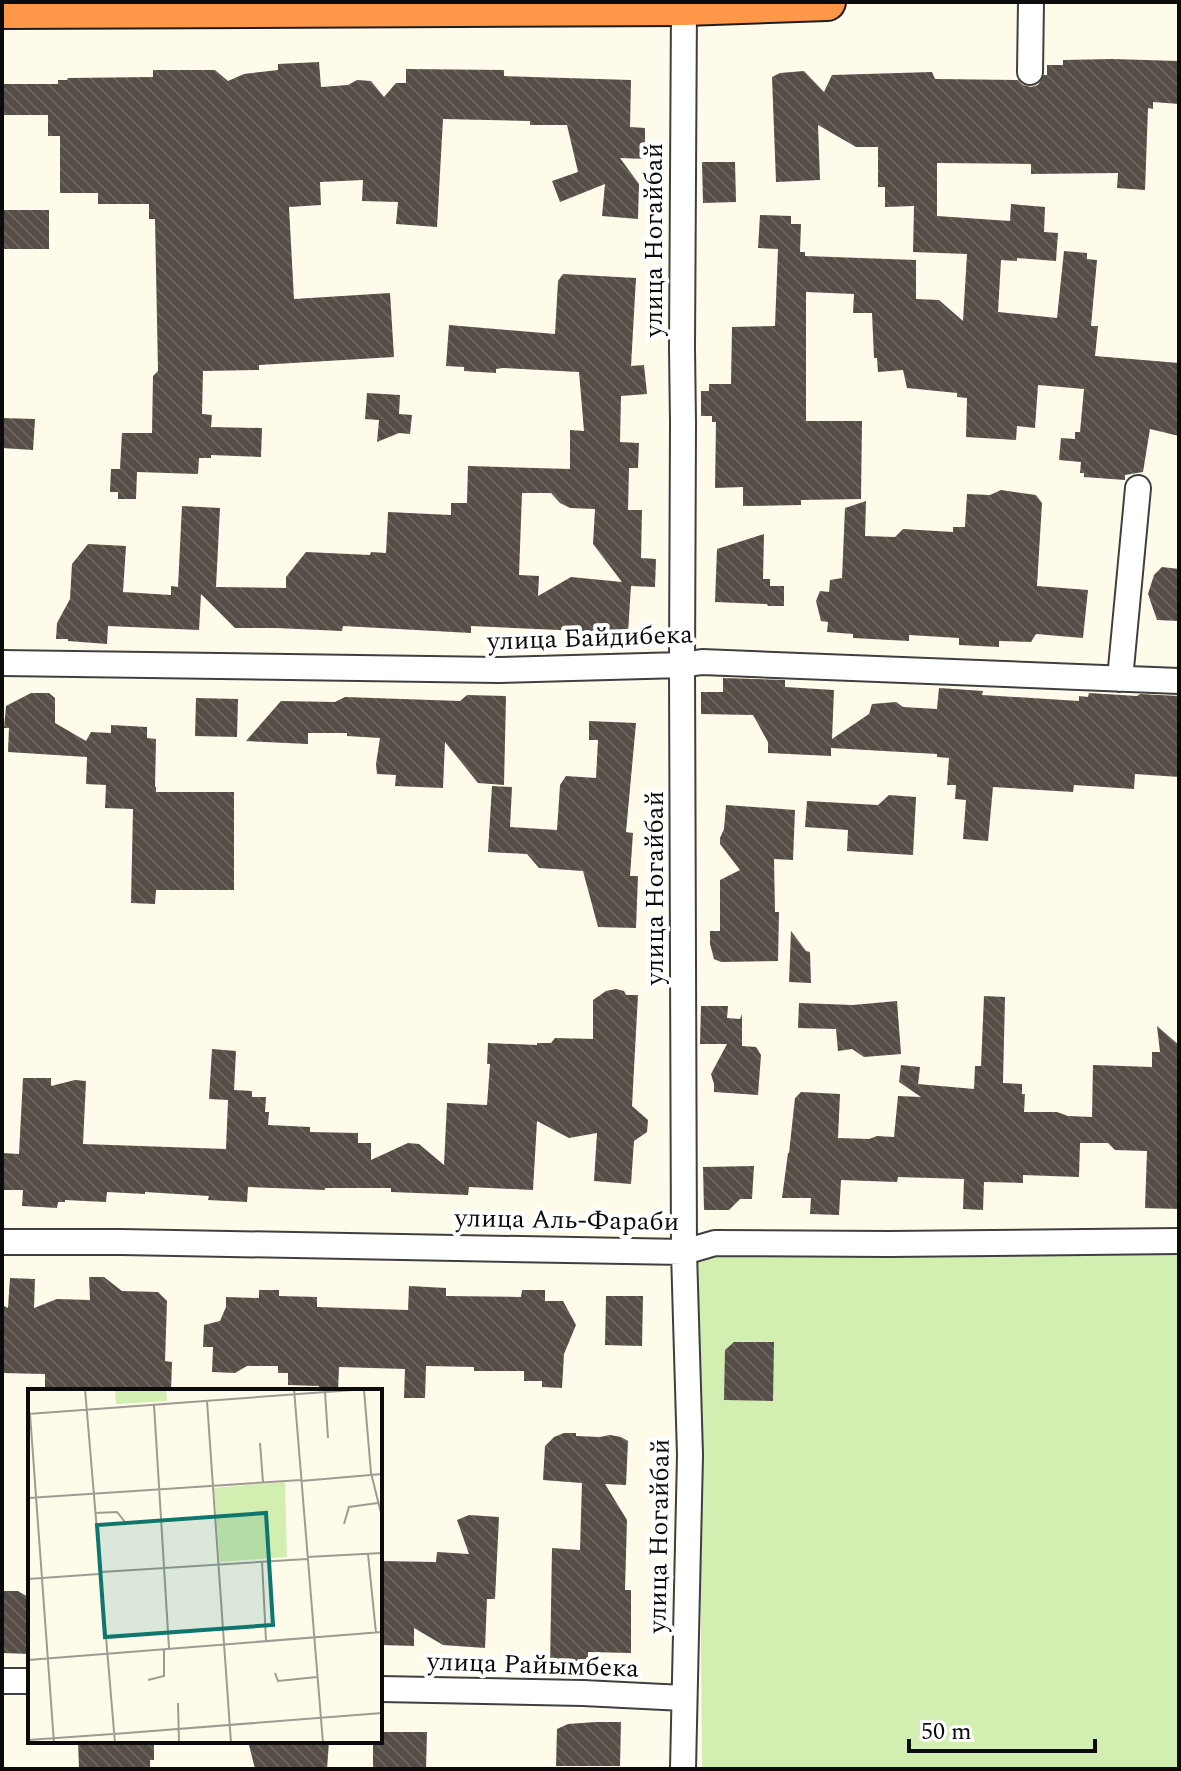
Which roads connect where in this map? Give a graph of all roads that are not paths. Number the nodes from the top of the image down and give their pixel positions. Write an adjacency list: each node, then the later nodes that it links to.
1 (827, 2): 3 (highway)
2 (1031, 2): 5 (street)
3 (671, 6): 4 (highway); 8 (street, улица Ногайбай)
4 (2, 10)
5 (1030, 72)
6 (1138, 488): 9 (street)
7 (2, 663): 8 (street, улица Байдибека)
8 (682, 665): 9 (street, улица Байдибека); 13 (street, улица Ногайбай)
9 (1120, 679): 10 (street, улица Байдибека)
10 (1179, 681)
11 (1179, 1241): 13 (street, улица Аль-Фараби)
12 (2, 1242): 13 (street, улица Аль-Фараби)
13 (684, 1252): 17 (street, улица Ногайбай)
14 (2, 1681): 15 (street)
15 (28, 1681)
16 (382, 1689): 17 (street, улица Райымбека)
17 (684, 1698): 18 (street, улица Ногайбай)
18 (683, 1769)

